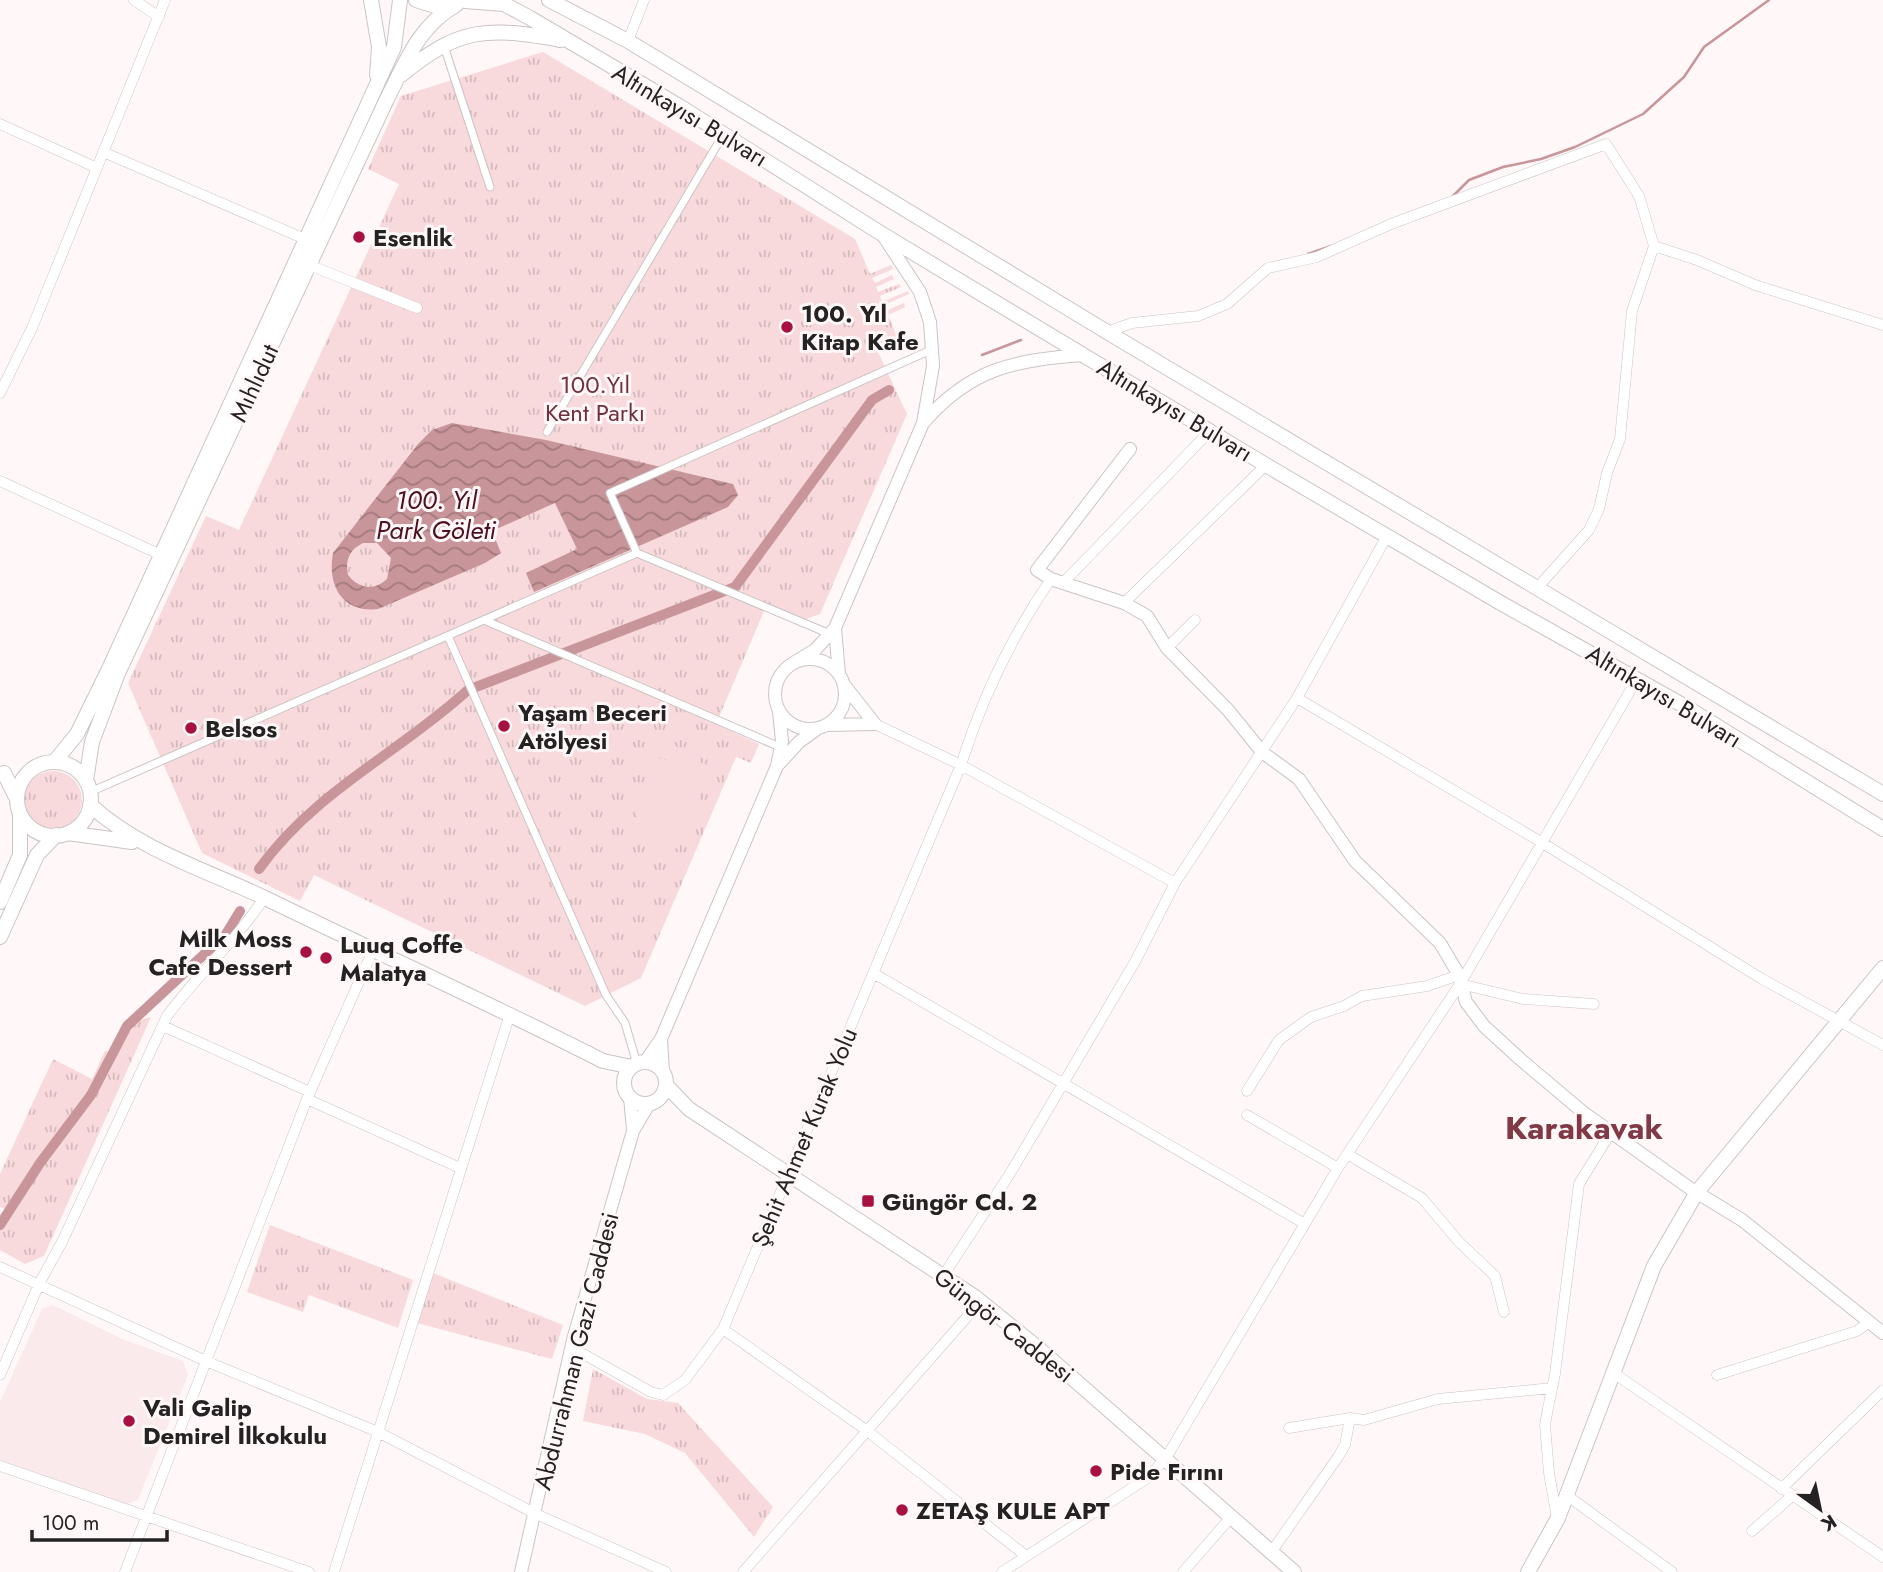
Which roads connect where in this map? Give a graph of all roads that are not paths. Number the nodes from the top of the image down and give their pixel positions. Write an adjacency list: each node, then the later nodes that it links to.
1 (134, 0): 9 (street)
2 (165, 0): 9 (street)
3 (371, 0): 14 (main road)
4 (400, 0): 14 (main road, Mıhlıdut)
5 (416, 0): 8 (main road, Altınkayısı Bulvarı)
6 (549, 0): 10 (main road, Altınkayısı Bulvarı)
7 (644, 0): 10 (street)
8 (462, 2): 11 (main road, Altınkayısı Bulvarı); 13 (main road, Mıhlıdut)
9 (159, 17): 17 (street)
10 (628, 41): 26 (main road, Altınkayısı Bulvarı)
11 (570, 42): 12 (main road); 16 (main road, Altınkayısı Bulvarı)
12 (444, 46): 13 (main road); 19 (street)
13 (397, 78): 23 (main road, Mıhlıdut)
14 (376, 84): 21 (main road, Mıhlıdut)
15 (0, 124): 18 (street)
16 (724, 134): 20 (main road, Altınkayısı Bulvarı); 32 (street)
17 (103, 152): 18 (street); 21 (street)
18 (97, 168): 29 (street)
19 (490, 187)
20 (882, 234): 27 (street); 28 (main road, Altınkayısı Bulvarı)
21 (305, 239): 38 (main road, Mıhlıdut)
22 (1654, 246): 25 (street); 26 (street); 40 (street)
23 (309, 265): 24 (street); 64 (main road, Mıhlıdut)
24 (417, 308)
25 (1883, 325)
26 (1107, 332): 40 (main road, Altınkayısı Bulvarı)
27 (933, 349): 30 (street); 37 (street)
28 (1084, 355): 30 (street); 31 (main road, Altınkayısı Bulvarı)
29 (0, 393)
30 (923, 423): 44 (street)
31 (1210, 431): 34 (main road, Altınkayısı Bulvarı); 39 (street, Şehit Ahmet Kurak Yolu)
32 (547, 432)
33 (1129, 449): 39 (street)
34 (1266, 465): 36 (main road, Altınkayısı Bulvarı); 41 (street)
35 (0, 481): 38 (street)
36 (1387, 536): 48 (main road, Altınkayısı Bulvarı); 51 (street)
37 (637, 552): 42 (street); 44 (street)
38 (161, 555): 58 (main road, Mıhlıdut)
39 (1057, 581): 41 (street); 59 (street, Şehit Ahmet Kurak Yolu)
40 (1536, 588): 52 (main road, Altınkayısı Bulvarı)
41 (1124, 603): 46 (street)
42 (484, 620): 45 (street); 56 (street)
43 (1195, 620): 46 (street)
44 (833, 631): 47 (street); 49 (street)
45 (448, 636): 64 (street); 88 (street)
46 (1167, 648): 57 (street)
47 (795, 662): 49 (street); 53 (street)
48 (1637, 679): 50 (main road, Altınkayısı Bulvarı); 70 (street)
49 (842, 680): 54 (street); 55 (street)
50 (1662, 693): 52 (main road); 63 (main road, Altınkayısı Bulvarı)
51 (1297, 698): 57 (street); 70 (street)
52 (1728, 704): 65 (main road, Altınkayısı Bulvarı)
53 (779, 712): 55 (street); 56 (street)
54 (875, 724): 55 (street); 59 (street)
55 (822, 727): 60 (street)
56 (780, 747): 60 (street)
57 (1262, 752): 73 (street); 80 (street)
58 (55, 761): 61 (main road); 64 (main road)
59 (961, 765): 73 (street); 79 (street, Şehit Ahmet Kurak Yolu)
60 (777, 766): 85 (street)
61 (31, 769): 62 (main road); 66 (main road)
62 (2, 772): 66 (main road)
63 (1790, 772): 65 (main road); 68 (main road, Altınkayısı Bulvarı)
64 (89, 793): 69 (main road); 71 (main road)
65 (1883, 795)
66 (17, 799): 67 (main road)
67 (20, 814): 69 (main road); 72 (main road)
68 (1883, 829)
69 (62, 834): 71 (main road); 76 (main road)
70 (1541, 842): 80 (street); 83 (street)
71 (143, 845): 74 (main road)
72 (7, 871): 75 (main road)
73 (1175, 883): 90 (street)
74 (264, 898): 77 (main road); 84 (street)
75 (0, 902)
76 (0, 937)
77 (373, 950): 82 (main road); 93 (street)
78 (1883, 968): 83 (main road)
79 (873, 973): 90 (street); 102 (street, Şehit Ahmet Kurak Yolu)
80 (1459, 980): 81 (street); 92 (street); 98 (street); 99 (street)
81 (1594, 1004)
82 (510, 1014): 87 (main road); 100 (street)
83 (1840, 1019): 86 (street); 103 (main road)
84 (163, 1026): 93 (street); 107 (street)
85 (661, 1039): 88 (street); 89 (street)
86 (1883, 1045)
87 (603, 1061): 88 (main road); 91 (main road)
88 (638, 1064): 89 (main road, Güngör Caddesi); 91 (main road)
89 (664, 1078): 94 (main road); 95 (main road, Güngör Caddesi)
90 (1063, 1085): 104 (street); 106 (street)
91 (627, 1091): 94 (main road, Güngör Caddesi); 97 (street, Abdurrahman Gazi Caddesi)
92 (1247, 1091)
93 (309, 1095): 100 (street); 114 (street)
94 (652, 1102): 95 (main road, Güngör Caddesi); 97 (street, Abdurrahman Gazi Caddesi)
95 (690, 1109): 102 (main road, Güngör Caddesi)
96 (1247, 1115): 101 (street)
97 (633, 1130): 113 (street, Abdurrahman Gazi Caddesi)
98 (1611, 1132): 103 (street); 118 (street)
99 (1347, 1154): 101 (street); 109 (street)
100 (460, 1168): 123 (street)
101 (1338, 1168): 104 (street)
102 (788, 1172): 106 (main road, Güngör Caddesi); 111 (street, Şehit Ahmet Kurak Yolu)
103 (1696, 1192): 110 (street); 115 (main road)
104 (1305, 1223): 124 (street)
105 (0, 1267): 107 (street)
106 (943, 1276): 108 (main road, Güngör Caddesi)
107 (39, 1284): 114 (street); 116 (street)
108 (981, 1301): 122 (street); 124 (main road, Güngör Caddesi)
109 (1504, 1312)
110 (1868, 1323): 112 (street); 117 (street)
111 (723, 1329): 113 (street, Şehit Ahmet Kurak Yolu); 122 (street)
112 (1883, 1333)
113 (571, 1347): 130 (street, Abdurrahman Gazi Caddesi)
114 (208, 1362): 123 (street); 129 (street)
115 (1612, 1371): 126 (street); 127 (main road)
116 (0, 1375)
117 (1717, 1375)
118 (1552, 1388): 120 (street); 132 (street)
119 (1883, 1390): 126 (street)
120 (1350, 1418): 121 (street); 134 (street)
121 (1289, 1428)
122 (866, 1430): 135 (street); 142 (street)
123 (377, 1432): 130 (street); 139 (street)
124 (1166, 1458): 131 (main road, Güngör Caddesi); 135 (street)
125 (0, 1465): 129 (street)
126 (1781, 1489): 128 (street)
127 (1565, 1494): 132 (main road); 147 (street)
128 (1792, 1496): 133 (street); 136 (street)
129 (148, 1514): 137 (street); 138 (street)
130 (536, 1514): 140 (street, Abdurrahman Gazi Caddesi); 141 (street)
131 (1231, 1517): 134 (main road, Güngör Caddesi); 144 (street)
132 (1558, 1518): 146 (main road)
133 (1752, 1531)
134 (1272, 1552): 145 (main road, Güngör Caddesi)
135 (1026, 1556): 143 (street)
136 (1883, 1558)
137 (125, 1572)
138 (309, 1572)
139 (334, 1572)
140 (521, 1572)
141 (666, 1572)
142 (743, 1572)
143 (1002, 1572)
144 (1183, 1572)
145 (1294, 1572)
146 (1528, 1572)
147 (1672, 1572)

